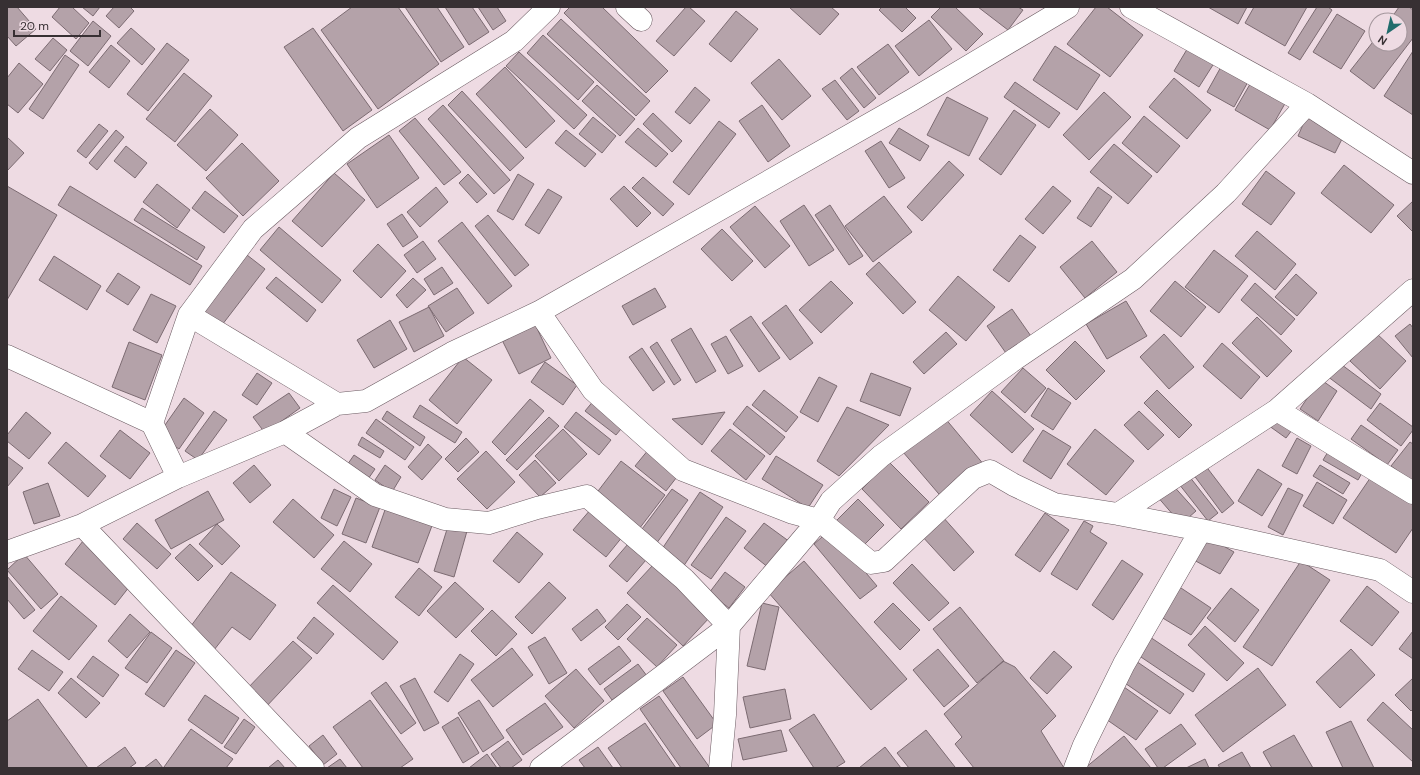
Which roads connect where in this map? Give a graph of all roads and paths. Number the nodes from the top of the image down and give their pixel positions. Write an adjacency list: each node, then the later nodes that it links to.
1 (549, 7): 8 (street)
2 (1068, 7): 7 (street)
3 (1131, 7): 4 (street)
4 (1307, 104): 5 (street); 17 (street)
5 (1413, 173)
6 (1413, 290): 11 (street)
7 (539, 312): 10 (street); 17 (street)
8 (189, 315): 10 (street); 12 (street)
9 (7, 356): 12 (street)
10 (337, 404): 13 (street)
11 (1277, 410): 15 (street); 16 (street)
12 (152, 423): 14 (street)
13 (285, 432): 14 (street); 22 (street)
14 (178, 477): 18 (street)
15 (1413, 493)
16 (1118, 514): 17 (street); 19 (street)
17 (820, 520): 22 (street)
18 (82, 525): 20 (street); 23 (street)
19 (1201, 530): 21 (street); 26 (street)
20 (7, 552)
21 (1413, 592)
22 (729, 626): 24 (street); 25 (street)
23 (313, 768)
24 (541, 768)
25 (720, 768)
26 (1076, 768)

